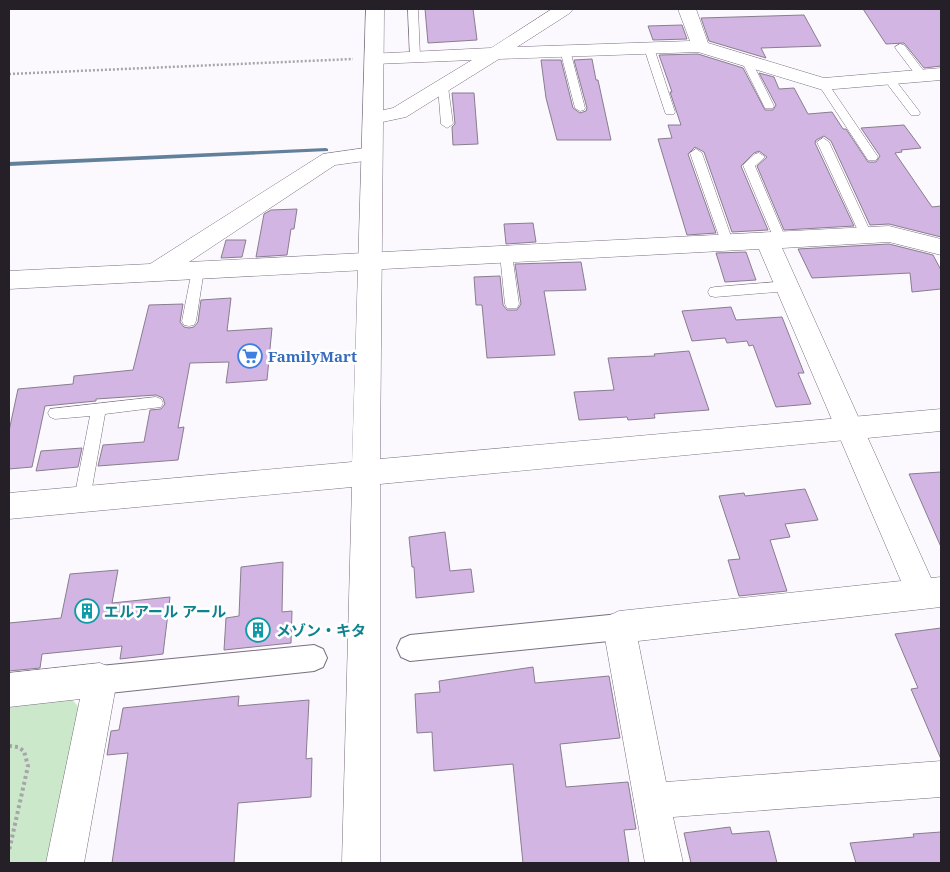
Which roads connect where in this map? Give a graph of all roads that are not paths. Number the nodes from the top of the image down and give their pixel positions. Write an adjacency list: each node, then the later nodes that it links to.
1 (375, 9): 11 (street)
2 (413, 9): 10 (lane)
3 (564, 9): 9 (street)
4 (687, 9): 6 (street)
5 (647, 40): 6 (street); 8 (street); 19 (lane)
6 (699, 46): 12 (street)
7 (900, 47): 13 (lane)
8 (565, 50): 9 (street); 18 (lane)
9 (496, 53): 10 (street); 16 (street)
10 (414, 56): 11 (street)
11 (375, 58): 21 (street)
12 (747, 62): 15 (street); 17 (lane)
13 (932, 75): 14 (street)
14 (888, 79): 15 (street); 20 (lane)
15 (823, 84): 27 (lane)
16 (443, 87): 21 (street); 22 (lane)
17 (769, 106)
18 (580, 108)
19 (670, 112)
20 (915, 113)
21 (373, 118): 25 (street)
22 (447, 124)
23 (823, 142): 28 (lane)
24 (696, 153): 30 (lane)
25 (372, 154): 33 (street); 35 (street)
26 (759, 156): 29 (lane)
27 (872, 157)
28 (866, 235): 29 (street); 31 (street)
29 (773, 239): 30 (street); 37 (street)
30 (727, 242): 32 (street)
31 (941, 247)
32 (506, 254): 33 (street); 39 (lane)
33 (369, 261): 34 (street); 46 (street)
34 (198, 270): 35 (street); 40 (lane)
35 (156, 272): 36 (street)
36 (9, 280)
37 (788, 286): 38 (lane); 45 (street)
38 (715, 292)
39 (512, 304)
40 (189, 322)
41 (156, 402): 42 (lane)
42 (99, 408): 43 (lane); 47 (lane)
43 (55, 413)
44 (941, 420): 45 (street)
45 (850, 429): 46 (street); 49 (street)
46 (366, 473): 47 (street); 58 (street)
47 (82, 499): 48 (street)
48 (9, 506)
49 (931, 593): 50 (street)
50 (619, 627): 51 (street); 56 (street)
51 (410, 648)
52 (314, 658): 53 (street)
53 (100, 680): 54 (street); 57 (street)
54 (9, 690)
55 (941, 779): 56 (street)
56 (653, 801): 59 (street)
57 (65, 863)
58 (361, 863)
59 (664, 863)

